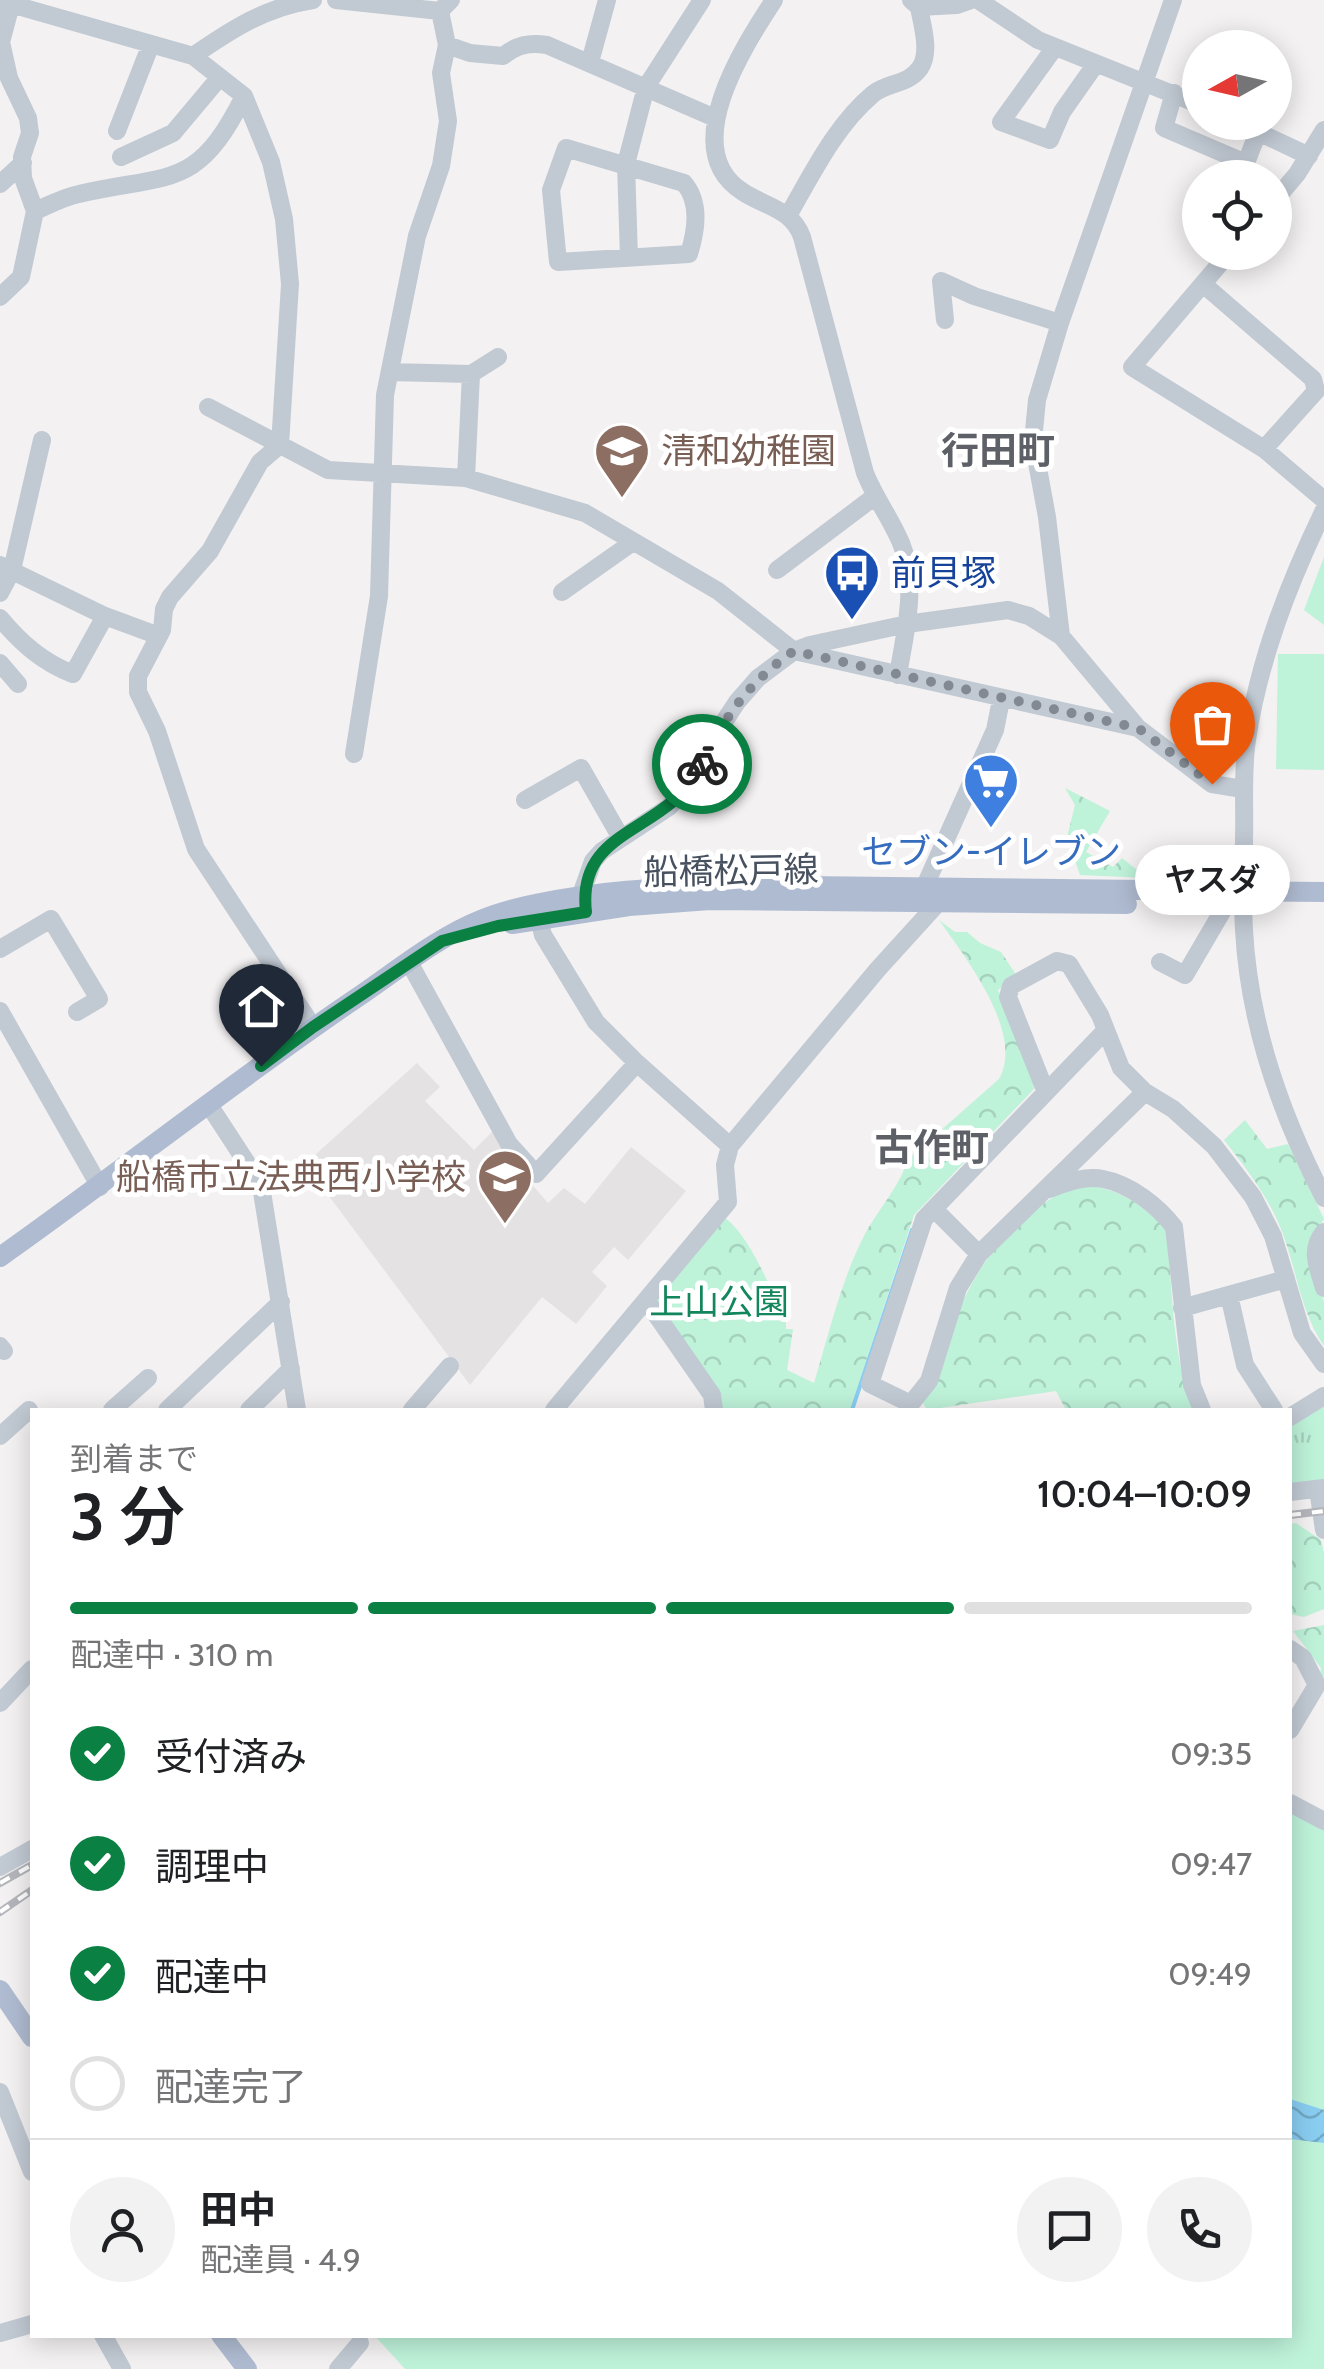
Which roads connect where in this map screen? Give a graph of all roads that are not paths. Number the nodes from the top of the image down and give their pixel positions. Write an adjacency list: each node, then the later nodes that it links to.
1 (313, 0): 9 (street)
2 (336, 0): 11 (street)
3 (607, 0): 16 (street)
4 (702, 0): 20 (street)
5 (774, 0): 24 (street)
6 (974, 0): 10 (street); 14 (street)
7 (1173, 0): 19 (street)
8 (6, 3): 12 (street); 33 (street)
9 (268, 4): 15 (street)
10 (915, 4): 38 (street)
11 (446, 5): 13 (street)
12 (151, 44): 15 (street); 26 (street)
13 (447, 45): 16 (street); 46 (street)
14 (1055, 47): 17 (street); 17 (street)
15 (193, 56): 18 (street)
16 (590, 62): 20 (street)
17 (1095, 65): 19 (street)
18 (220, 77): 22 (street); 32 (street)
19 (1144, 82): 21 (street); 44 (street)
20 (646, 87): 24 (street); 34 (street)
21 (1174, 94): 23 (street); 27 (street)
22 (244, 96): 37 (street); 50 (street)
23 (1182, 97)
24 (715, 118): 38 (street)
25 (1324, 130): 31 (street)
26 (117, 131)
27 (1182, 136)
28 (1191, 140): 29 (street)
29 (1255, 140)
30 (1275, 140): 31 (street)
31 (1309, 156): 35 (street)
32 (121, 157)
33 (23, 164): 36 (street); 37 (street)
34 (626, 164): 39 (street); 39 (street); 39 (street)
35 (1292, 178)
36 (0, 184)
37 (35, 212): 42 (street)
38 (789, 214): 54 (street)
39 (630, 258)
40 (1215, 270): 41 (street)
41 (1203, 284): 51 (street); 51 (street)
42 (0, 298)
43 (945, 320): 44 (street)
44 (1060, 323): 66 (street)
45 (498, 358): 47 (street)
46 (390, 372): 47 (street); 52 (street)
47 (471, 374): 53 (street)
48 (208, 406): 50 (street)
49 (42, 440): 58 (street)
50 (280, 446): 52 (street); 65 (street)
51 (1264, 449): 55 (street)
52 (382, 472): 53 (street); 73 (street)
53 (466, 478): 57 (street)
54 (874, 497): 59 (street); 64 (street)
55 (1324, 500)
56 (1324, 510): 74 (street)
57 (633, 542): 60 (street); 67 (street)
58 (6, 568): 61 (street); 62 (street)
59 (778, 570)
60 (562, 592)
61 (0, 593)
62 (105, 616): 63 (street); 65 (street)
63 (0, 618)
64 (907, 624): 66 (street); 67 (street); 69 (street)
65 (159, 636): 89 (street)
66 (1061, 636): 72 (street)
67 (794, 651): 69 (street); 76 (street)
68 (0, 663): 70 (street)
69 (898, 675): 71 (street)
70 (18, 684)
71 (1001, 700): 72 (street); 78 (street)
72 (1138, 728): 74 (street)
73 (354, 754)
74 (1243, 789): 79 (street)
75 (524, 800): 76 (street)
76 (621, 838): 80 (street)
77 (1324, 892): 79 (main road, 船橋松戸線)
78 (931, 895): 79 (main road, 船橋松戸線); 80 (main road, 船橋松戸線); 95 (street)
79 (1237, 900): 81 (main road, 船橋松戸線); 86 (street); 98 (street)
80 (585, 905): 82 (main road, 船橋松戸線); 83 (main road, 船橋松戸線)
81 (1324, 906)
82 (539, 919): 83 (main road, 船橋松戸線); 91 (street)
83 (442, 941): 85 (main road, 船橋松戸線)
84 (0, 949): 88 (street)
85 (409, 962): 89 (main road, 船橋松戸線); 91 (street)
86 (1160, 962)
87 (0, 1012): 96 (street)
88 (77, 1012)
89 (313, 1027): 94 (main road, 船橋松戸線)
90 (1106, 1030): 92 (street); 92 (street); 93 (street)
91 (637, 1063): 95 (street)
92 (1045, 1090): 99 (street)
93 (1145, 1092): 97 (street); 103 (street)
94 (209, 1105): 96 (main road, 船橋松戸線); 107 (street)
95 (730, 1146): 106 (street)
96 (100, 1187): 102 (main road, 船橋松戸線)
97 (1045, 1190): 101 (street); 108 (street)
98 (1324, 1198)
99 (935, 1210): 101 (street); 114 (street)
100 (1324, 1232): 104 (street)
101 (979, 1254): 114 (street)
102 (0, 1257)
103 (1286, 1280): 105 (street); 109 (street)
104 (1324, 1288)
105 (1230, 1295): 108 (street); 123 (street)
106 (646, 1300): 120 (street); 121 (street)
107 (282, 1302): 111 (street); 116 (street)
108 (1182, 1308): 122 (street)
109 (1324, 1364)
110 (450, 1366): 119 (street)
111 (291, 1369): 117 (street); 118 (street)
112 (148, 1378): 115 (street)
113 (1324, 1396): 125 (street)
114 (908, 1407)
115 (114, 1408)
116 (169, 1408)
117 (252, 1408)
118 (296, 1408)
119 (414, 1408)
120 (556, 1408)
121 (714, 1408)
122 (1201, 1408)
123 (1273, 1408)
124 (28, 1410): 126 (street)
125 (1292, 1416)
126 (0, 1436)
127 (1321, 1489): 128 (street); 129 (street)
128 (1292, 1492)
129 (1323, 1524)
130 (1292, 1649): 133 (street)
131 (30, 1671): 132 (street)
132 (0, 1703)
133 (1292, 1727)
134 (1292, 1804): 135 (street)
135 (1324, 1822)
136 (30, 1850): 137 (street)
137 (0, 1867)
138 (0, 1990): 139 (main road)
139 (30, 2034)
140 (0, 2092): 141 (street)
141 (4, 2121): 142 (street)
142 (30, 2168)
143 (30, 2325): 144 (street)
144 (0, 2333)
145 (106, 2338): 148 (street)
146 (223, 2338): 149 (main road)
147 (360, 2343): 150 (street)
148 (122, 2369)
149 (247, 2369)
150 (338, 2369)

